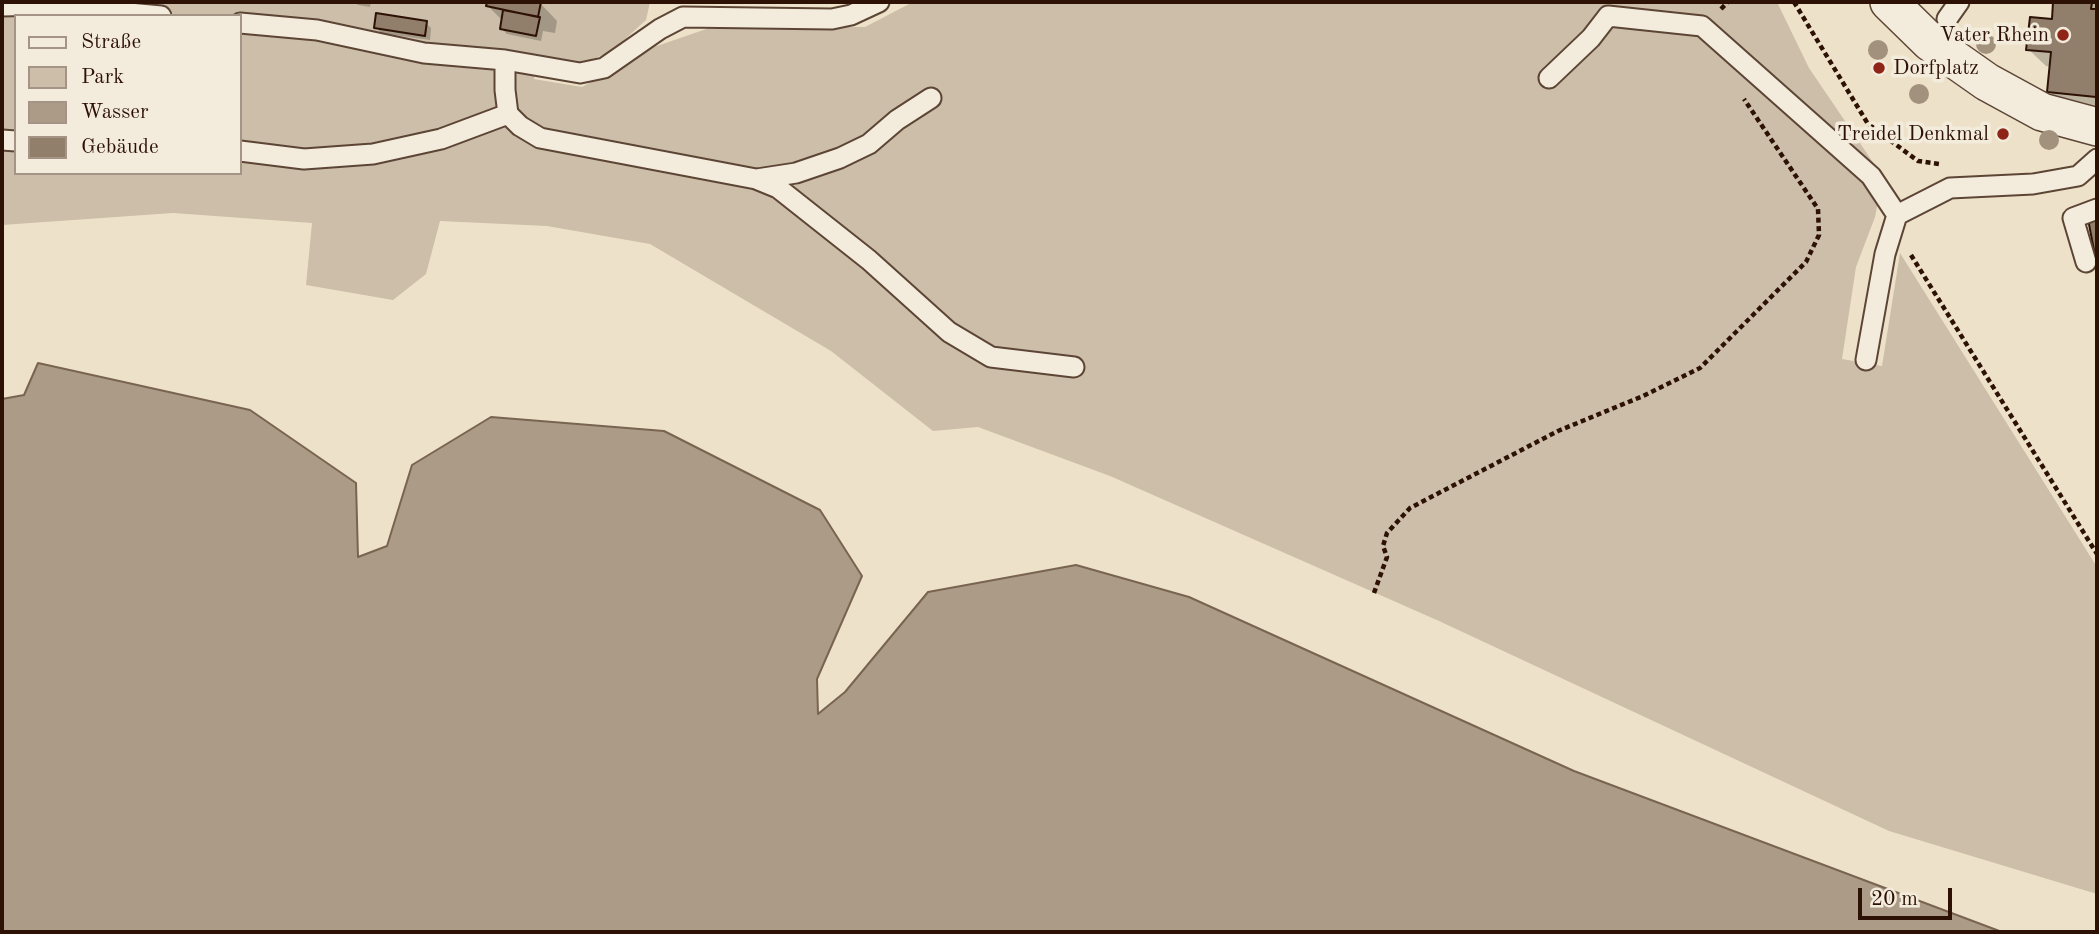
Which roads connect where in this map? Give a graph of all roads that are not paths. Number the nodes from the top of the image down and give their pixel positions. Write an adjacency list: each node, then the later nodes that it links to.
1 (879, 2): 8 (lane)
2 (1889, 2): 12 (street)
3 (1959, 2): 6 (lane)
4 (2, 6): 5 (lane)
5 (140, 14)
6 (1947, 19)
7 (242, 23): 8 (lane)
8 (505, 60): 11 (lane)
9 (1549, 78): 17 (lane)
10 (931, 98): 15 (lane)
11 (508, 114): 13 (lane); 15 (lane)
12 (2097, 127)
13 (242, 151)
14 (2097, 159): 17 (lane)
15 (756, 179): 20 (lane)
16 (2097, 209): 18 (lane)
17 (1897, 215): 19 (lane)
18 (2086, 262)
19 (1866, 360)
20 (1074, 367)

